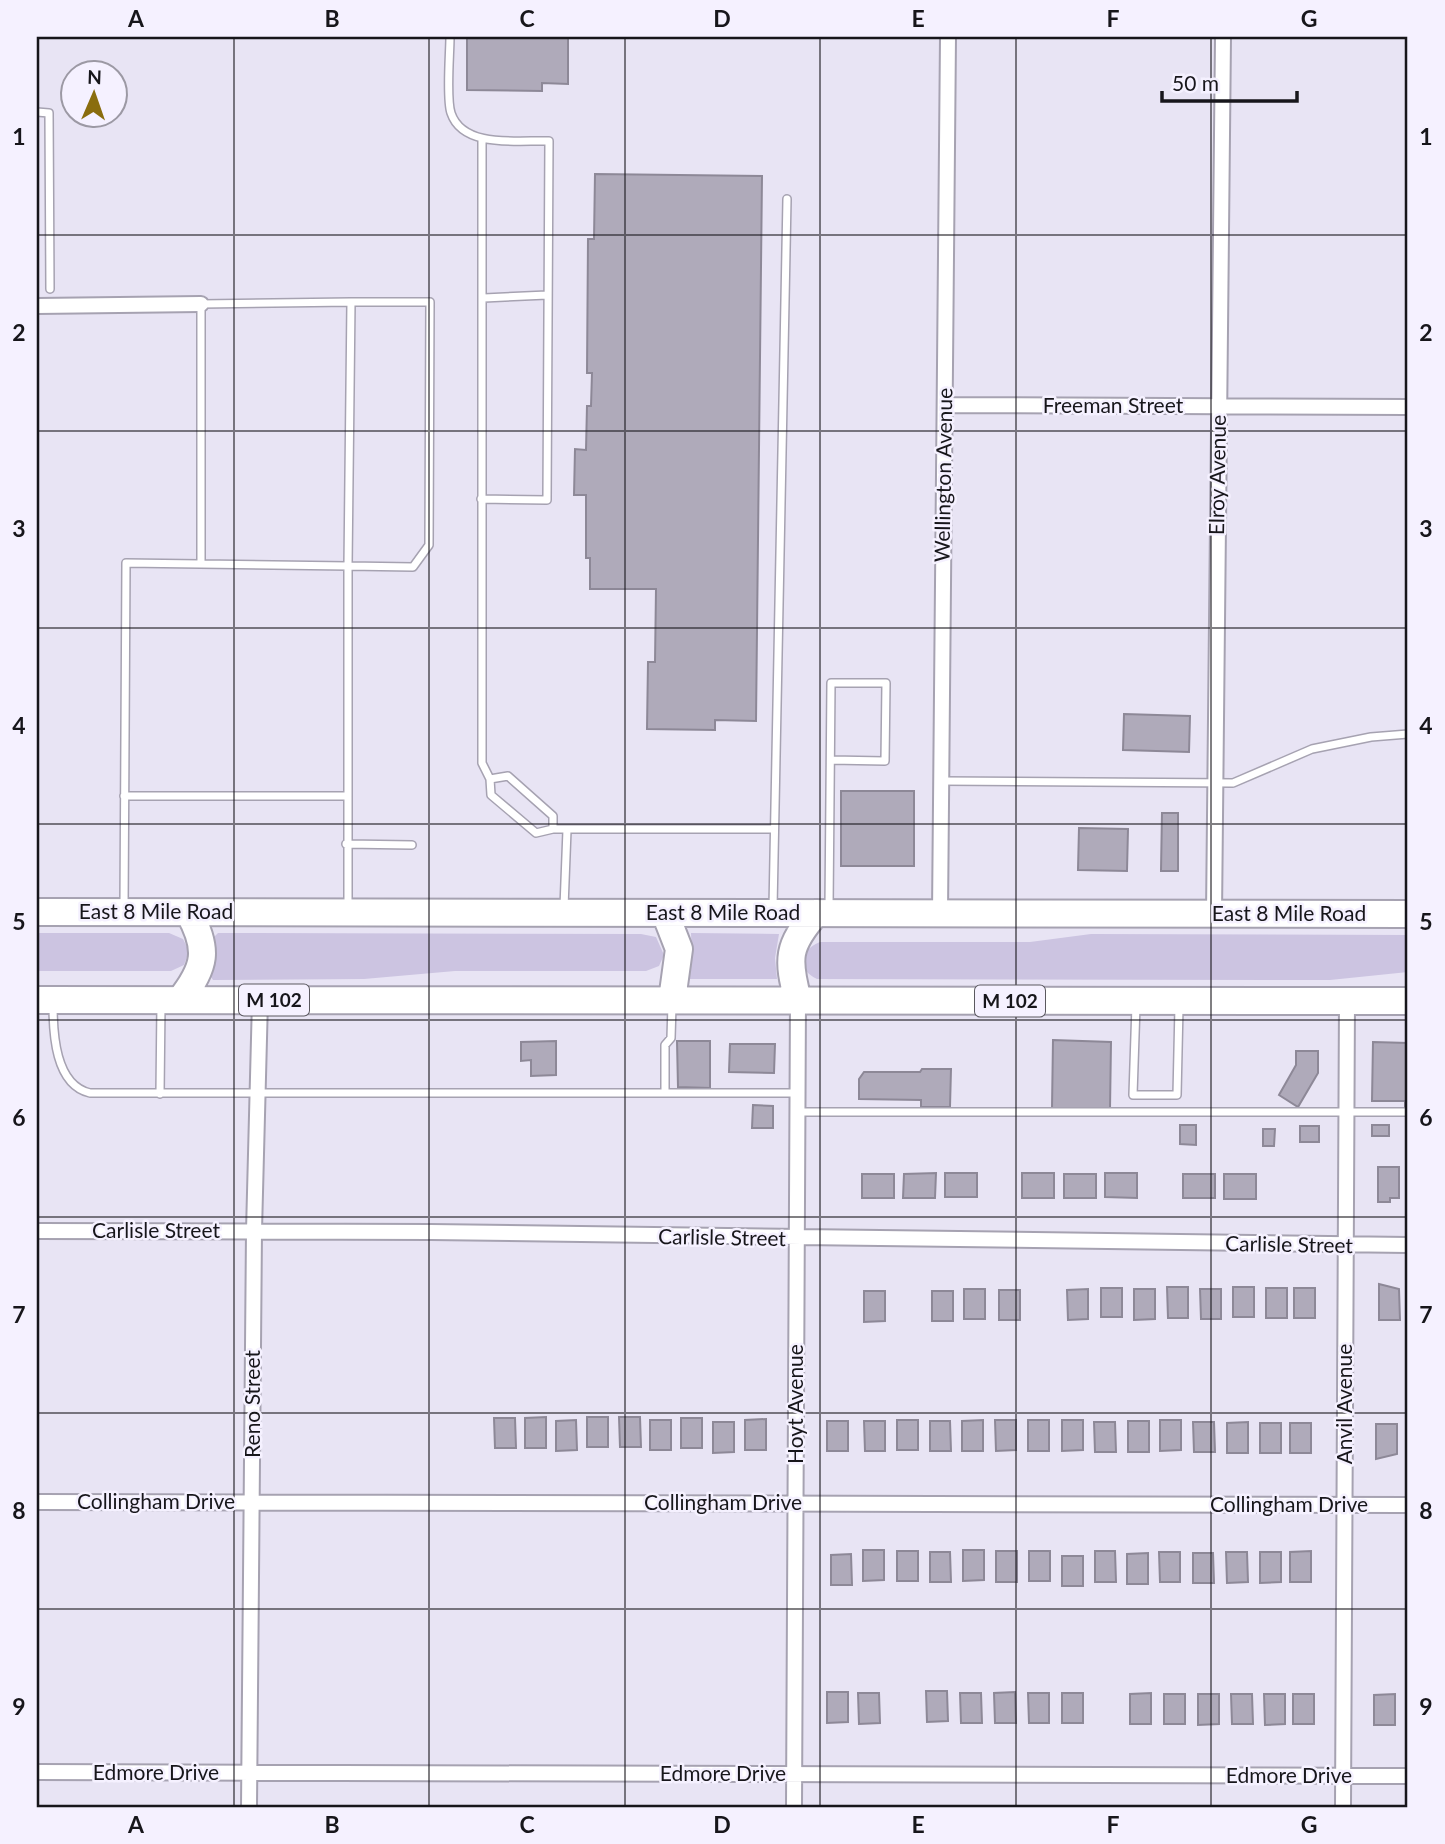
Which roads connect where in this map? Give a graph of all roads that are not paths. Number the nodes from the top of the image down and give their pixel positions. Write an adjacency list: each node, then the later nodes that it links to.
1 (450, 37): 5 (lane)
2 (948, 37): 13 (street, Wellington Avenue)
3 (1223, 37): 14 (street, Elroy Avenue)
4 (37, 112): 7 (lane)
5 (482, 139): 8 (lane); 9 (lane)
6 (787, 199): 27 (lane)
7 (50, 289)
8 (547, 295): 9 (lane); 16 (lane)
9 (484, 298): 16 (lane)
10 (351, 302): 11 (lane); 18 (lane); 18 (lane)
11 (201, 304): 12 (street); 17 (lane)
12 (37, 306)
13 (944, 405): 14 (street, Freeman Street); 22 (street, Wellington Avenue)
14 (1219, 407): 15 (street, Freeman Street); 23 (street, Elroy Avenue)
15 (1408, 407)
16 (481, 499): 21 (lane)
17 (201, 564): 18 (lane); 24 (lane)
18 (348, 566): 25 (lane)
19 (1408, 734): 23 (lane)
20 (831, 760): 20 (lane); 38 (lane)
21 (490, 779): 26 (lane); 26 (lane)
22 (940, 781): 23 (lane); 39 (street, Wellington Avenue)
23 (1215, 783): 40 (street, Elroy Avenue)
24 (124, 796): 25 (lane); 33 (lane)
25 (348, 796): 29 (lane)
26 (553, 829): 28 (lane)
27 (774, 829): 28 (lane); 37 (lane)
28 (567, 830): 35 (lane)
29 (346, 844): 30 (lane); 32 (lane)
30 (412, 845)
31 (37, 912): 33 (highway, East 8 Mile Road)
32 (348, 912): 34 (highway, East 8 Mile Road); 35 (highway, East 8 Mile Road)
33 (124, 913): 34 (highway, East 8 Mile Road)
34 (189, 913): 43 (highway)
35 (564, 913): 36 (highway, East 8 Mile Road)
36 (665, 913): 37 (highway, East 8 Mile Road); 45 (highway)
37 (773, 913): 38 (highway, East 8 Mile Road)
38 (822, 913): 39 (highway, East 8 Mile Road); 46 (highway)
39 (940, 913): 40 (highway, East 8 Mile Road)
40 (1214, 914): 41 (highway, East 8 Mile Road)
41 (1408, 914)
42 (45, 1000): 43 (highway, M 102); 52 (lane)
43 (171, 1000): 44 (highway, M 102); 52 (lane)
44 (260, 1000): 45 (highway, M 102); 54 (street, Reno Street)
45 (672, 1000): 46 (highway, M 102); 53 (lane)
46 (798, 1000): 47 (highway, M 102); 51 (street, Hoyt Avenue)
47 (1136, 1000): 48 (highway, M 102); 48 (lane)
48 (1179, 1000): 49 (highway, M 102)
49 (1347, 1001): 50 (highway, M 102); 56 (street, Anvil Avenue)
50 (1408, 1001)
51 (798, 1093): 53 (lane); 55 (street, Hoyt Avenue)
52 (160, 1094): 54 (lane)
53 (666, 1094): 54 (lane)
54 (256, 1095): 59 (street, Reno Street)
55 (797, 1112): 56 (lane); 60 (street, Hoyt Avenue)
56 (1347, 1112): 57 (lane); 62 (street, Anvil Avenue)
57 (1408, 1112)
58 (37, 1231): 59 (street, Carlisle Street)
59 (254, 1231): 60 (street, Carlisle Street); 64 (street, Reno Street)
60 (797, 1239): 62 (street, Carlisle Street); 65 (street, Hoyt Avenue)
61 (1408, 1245): 62 (street, Carlisle Street)
62 (1346, 1246): 66 (street, Anvil Avenue)
63 (37, 1502): 64 (street, Collingham Drive)
64 (252, 1502): 65 (street, Collingham Drive); 69 (street, Reno Street)
65 (796, 1503): 66 (street, Collingham Drive); 70 (street, Hoyt Avenue)
66 (1345, 1505): 67 (street, Collingham Drive); 71 (street, Anvil Avenue)
67 (1408, 1505)
68 (37, 1772): 69 (street, Edmore Drive)
69 (250, 1773): 70 (street, Edmore Drive); 73 (street, Reno Street)
70 (794, 1774): 71 (street, Edmore Drive); 74 (street, Hoyt Avenue)
71 (1343, 1776): 72 (street, Edmore Drive); 75 (street, Anvil Avenue)
72 (1408, 1776)
73 (249, 1807)
74 (794, 1807)
75 (1343, 1807)

